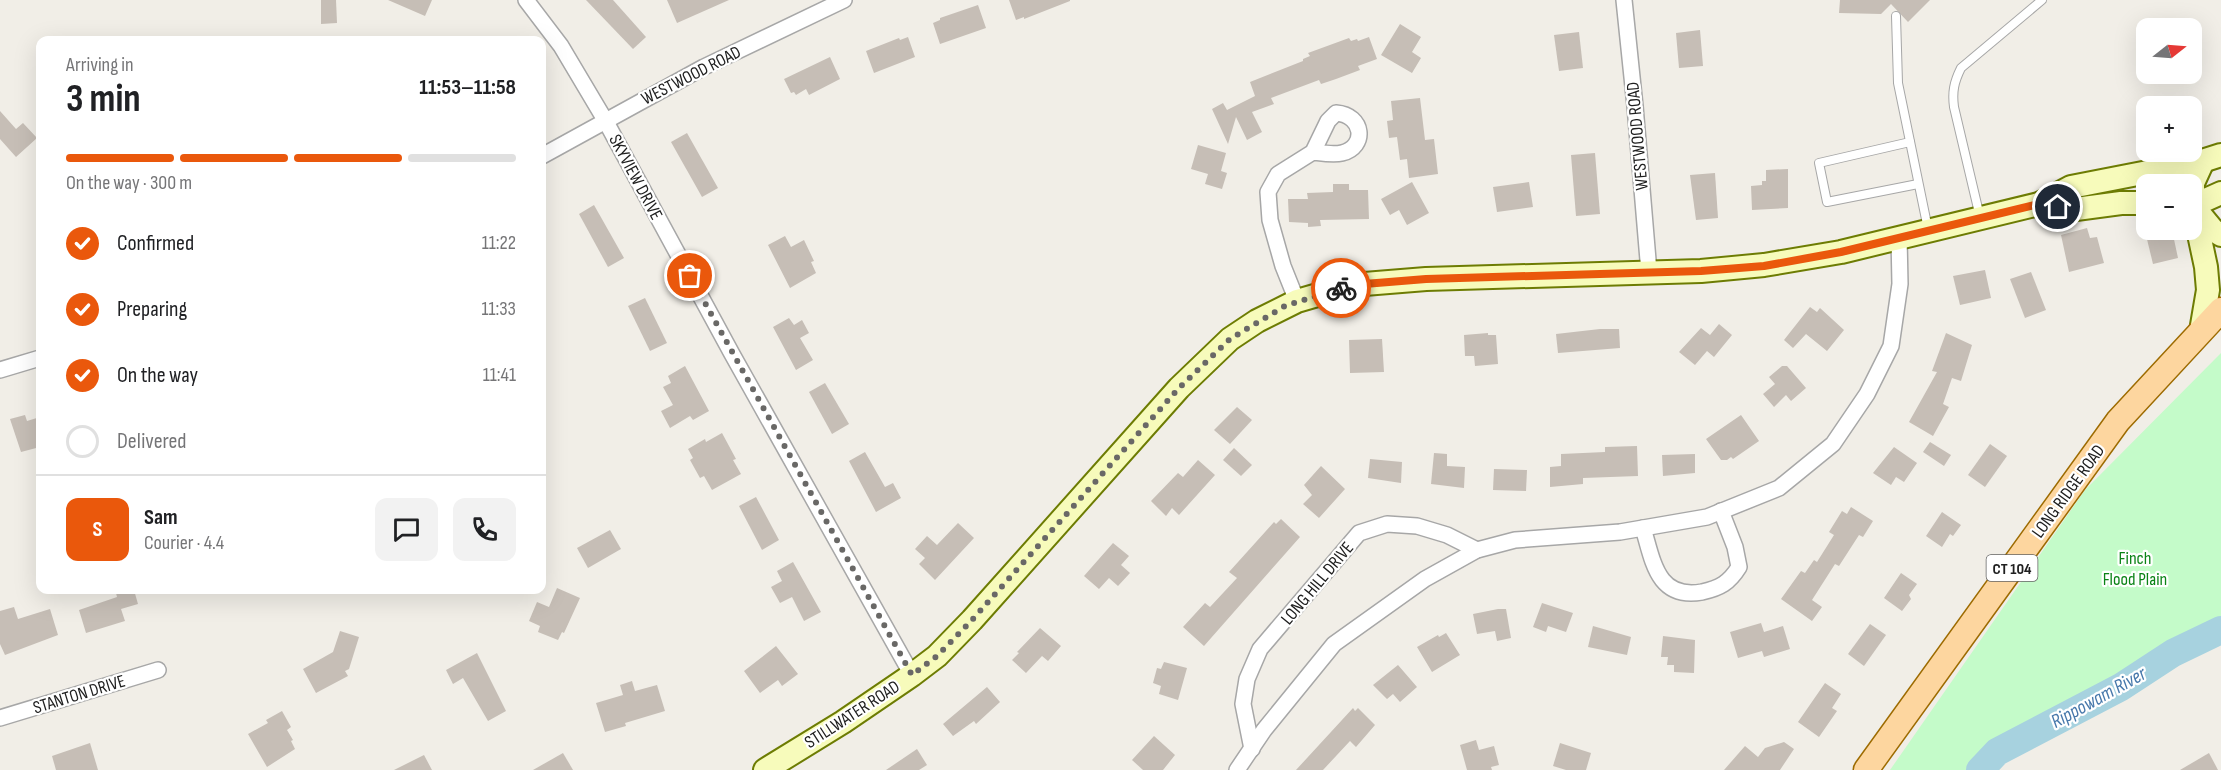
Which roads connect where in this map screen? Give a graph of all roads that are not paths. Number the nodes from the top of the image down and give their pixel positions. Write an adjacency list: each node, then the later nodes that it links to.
1 (526, 0): 6 (street, SKYVIEW DRIVE)
2 (844, 0): 6 (street, WESTWOOD ROAD)
3 (1624, 0): 23 (street, WESTWOOD ROAD)
4 (2036, 2): 18 (lane)
5 (1896, 16): 7 (lane)
6 (605, 120): 9 (street, WESTWOOD ROAD); 33 (street, SKYVIEW DRIVE)
7 (1910, 142): 12 (lane); 12 (lane)
8 (1313, 152): 24 (street)
9 (546, 154)
10 (2212, 158): 11 (main road, STILLWATER ROAD); 16 (main road, STILLWATER ROAD)
11 (2200, 174)
12 (1918, 184): 19 (lane)
13 (2221, 193): 14 (main road)
14 (2202, 202)
15 (2136, 203): 16 (main road, STILLWATER ROAD)
16 (2039, 204): 18 (main road, STILLWATER ROAD)
17 (2202, 217): 20 (main road)
18 (1980, 218): 19 (main road, STILLWATER ROAD)
19 (1929, 230): 21 (main road, STILLWATER ROAD)
20 (2221, 235)
21 (1899, 237): 23 (main road, STILLWATER ROAD); 29 (street)
22 (2199, 240): 26 (main road, STILLWATER ROAD)
23 (1649, 272): 24 (main road, STILLWATER ROAD)
24 (1298, 301): 33 (main road, STILLWATER ROAD)
25 (2221, 310): 26 (main road, LONG RIDGE ROAD / CT 104)
26 (2201, 331): 38 (main road, LONG RIDGE ROAD / CT 104)
27 (36, 359): 28 (street)
28 (0, 370)
29 (1721, 511): 30 (street); 30 (street)
30 (1643, 528): 31 (street)
31 (1477, 550): 35 (street); 35 (street, LONG HILL DRIVE)
32 (158, 670): 34 (street, STANTON DRIVE)
33 (912, 675): 36 (main road, STILLWATER ROAD)
34 (0, 718)
35 (1252, 749): 37 (street)
36 (765, 770)
37 (1237, 770)
38 (1866, 770)

